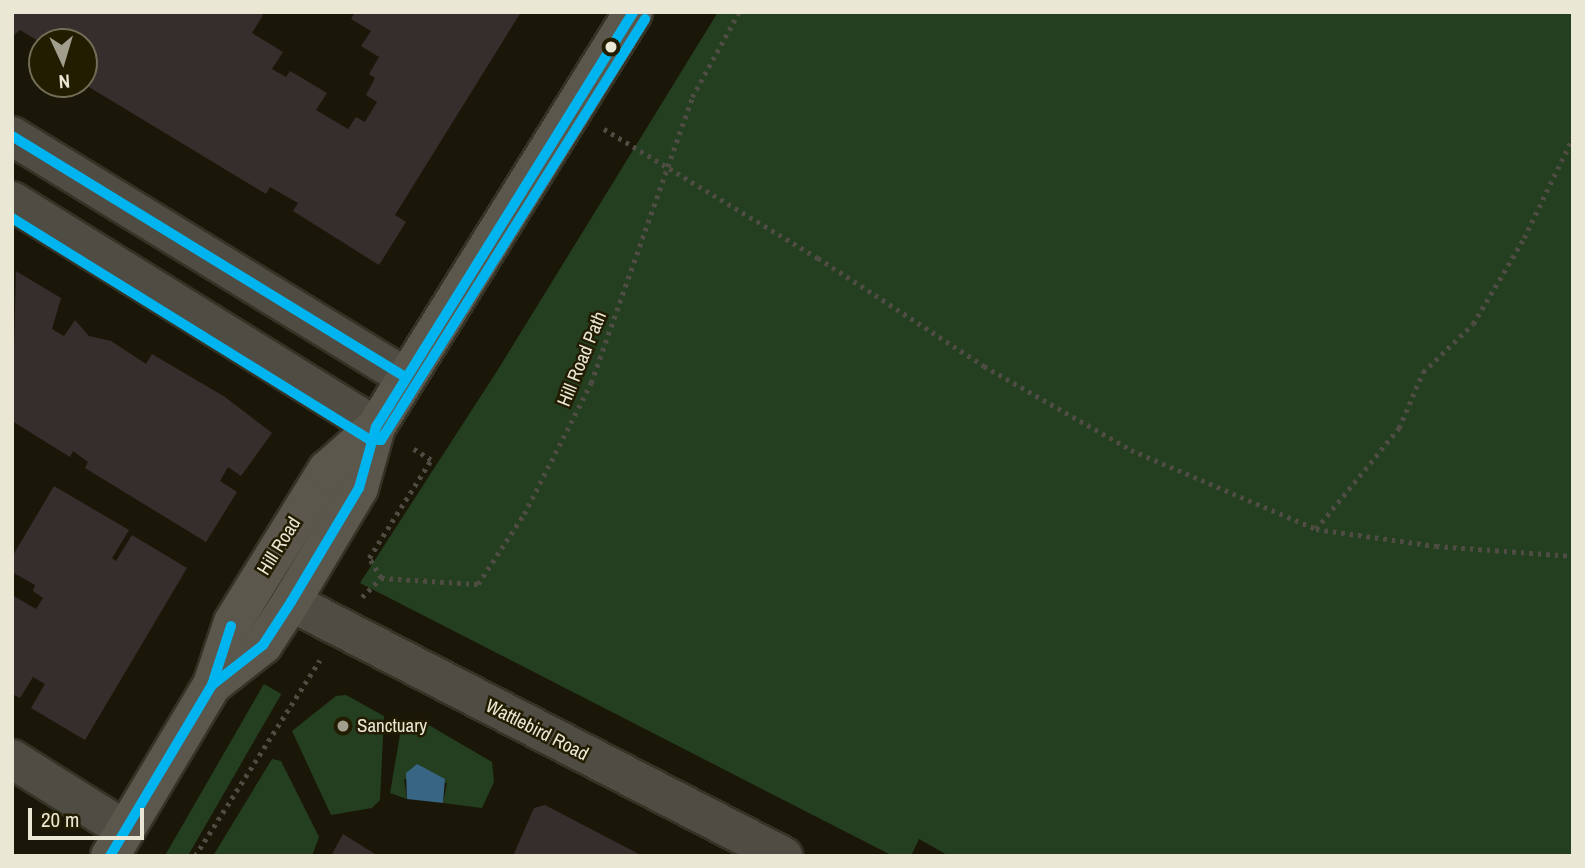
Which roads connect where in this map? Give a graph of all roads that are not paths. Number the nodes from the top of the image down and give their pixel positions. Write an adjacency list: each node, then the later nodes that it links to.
1 (633, 12): 4 (street, Hill Road)
2 (12, 136): 4 (street)
3 (12, 201): 5 (street)
4 (405, 377): 5 (street, Hill Road)
5 (376, 427): 6 (street, Hill Road); 7 (street, Hill Road)
6 (291, 602): 7 (street, Hill Road); 10 (street, Wattlebird Road)
7 (212, 685): 9 (street, Hill Road)
8 (12, 759): 9 (street)
9 (117, 843)
10 (783, 856)

